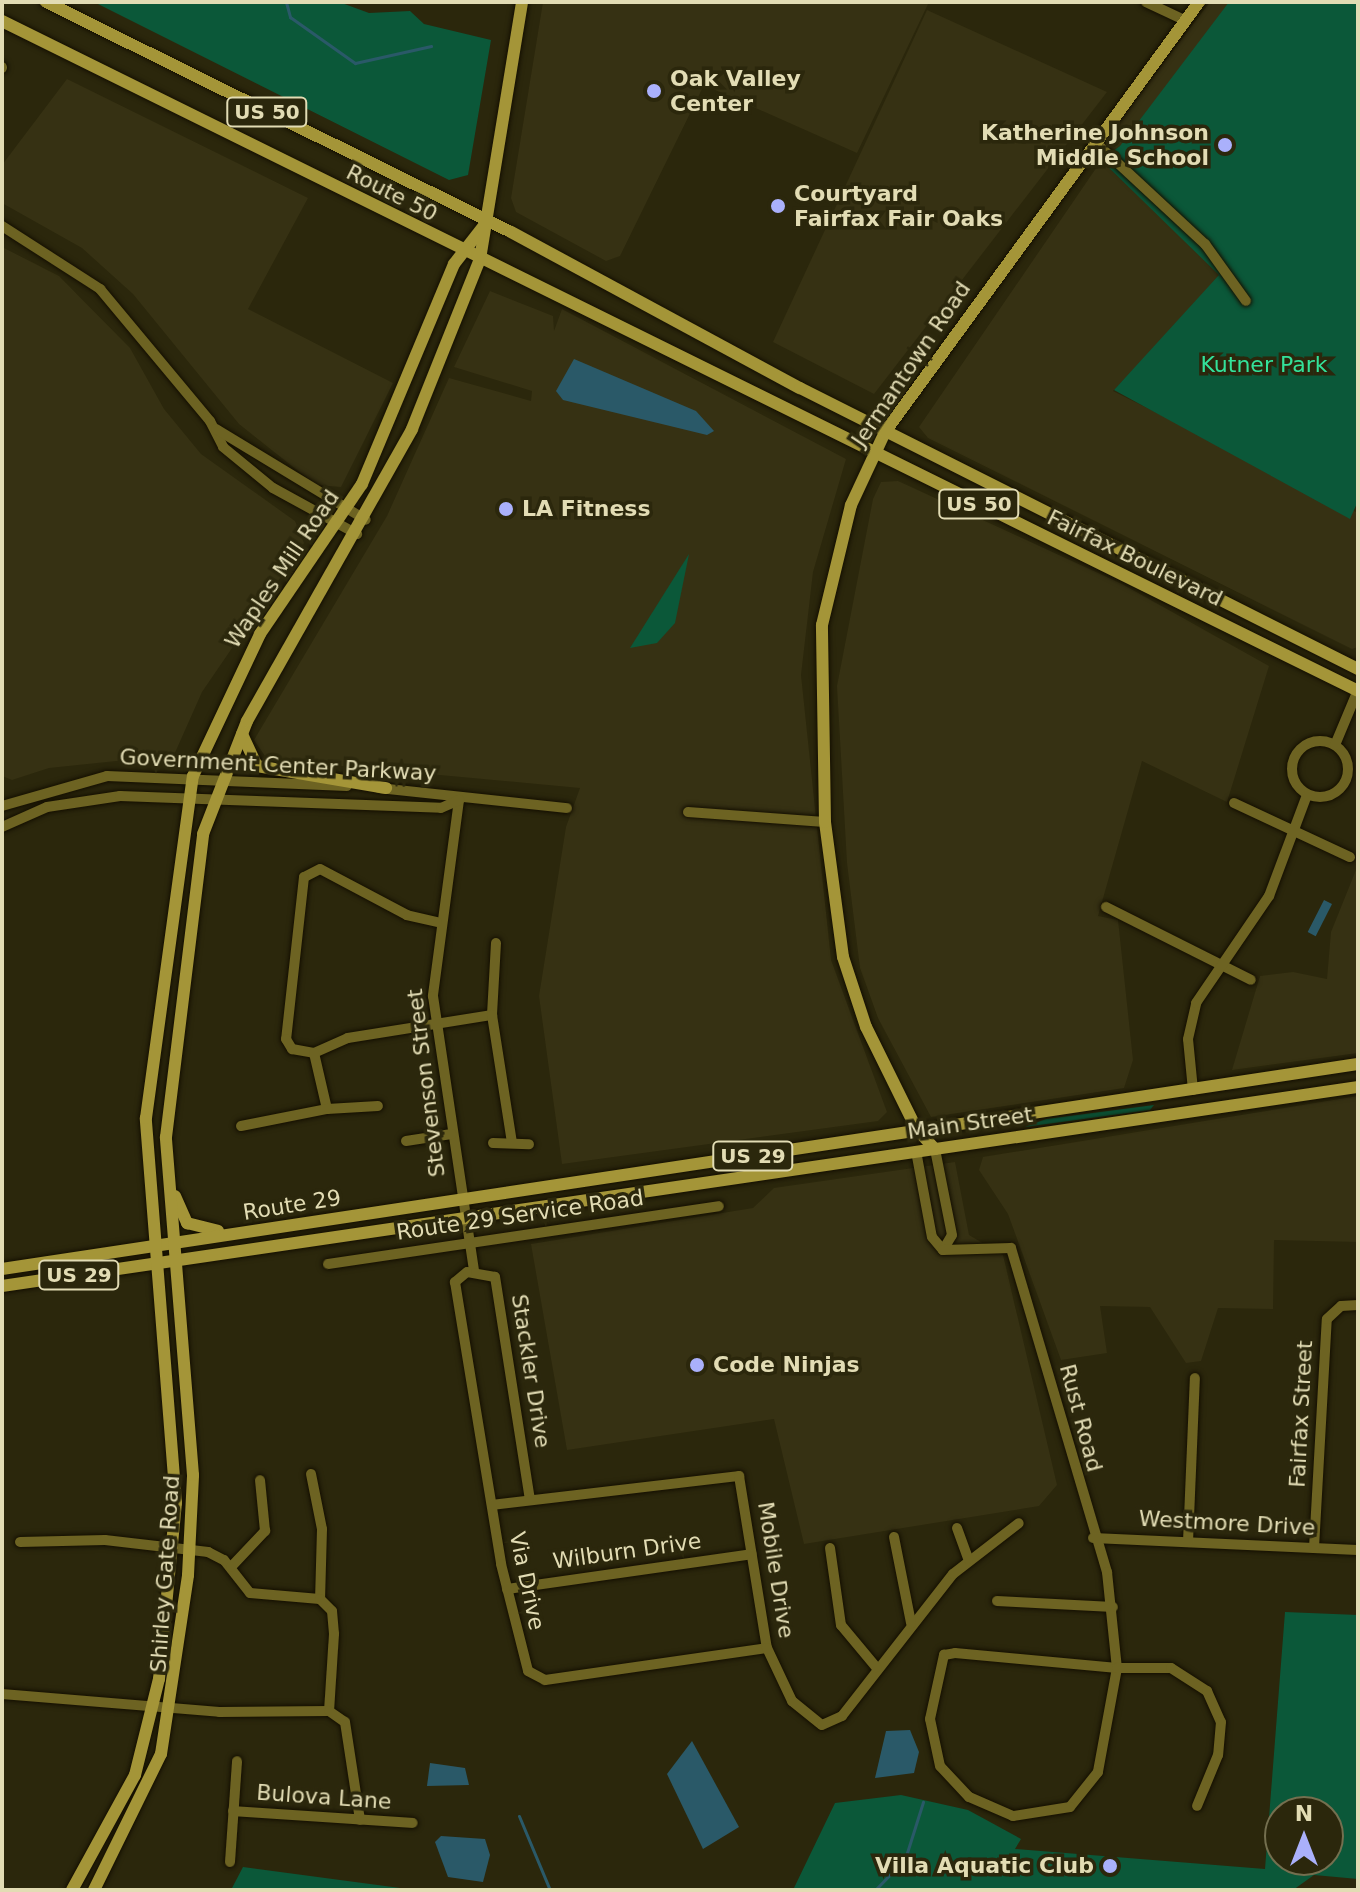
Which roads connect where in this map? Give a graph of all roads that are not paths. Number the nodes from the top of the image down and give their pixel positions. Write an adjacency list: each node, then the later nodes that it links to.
1 (46, 2): 8 (main road, Route 50 / US 50)
2 (522, 2): 8 (main road, Waples Mill Road)
3 (1146, 2): 5 (street)
4 (1199, 2): 5 (main road, Jermantown Road)
5 (1184, 20): 7 (main road, Jermantown Road)
6 (2, 21): 10 (main road, Route 50 / US 50)
7 (1093, 140): 12 (street); 16 (main road, Jermantown Road)
8 (488, 221): 10 (main road, Waples Mill Road); 11 (main road, Waples Mill Road); 13 (main road, Route 50 / US 50)
9 (2, 226): 15 (street)
10 (461, 250): 11 (main road, Route 50 / US 50); 19 (main road, Waples Mill Road)
11 (480, 259): 14 (main road, Route 50 / US 50); 21 (main road, Waples Mill Road)
12 (1246, 301)
13 (774, 374): 16 (main road, Fairfax Boulevard / US 50)
14 (764, 400): 17 (main road, Fairfax Boulevard / US 50)
15 (216, 429): 19 (street); 22 (street)
16 (885, 432): 17 (main road, Jermantown Road); 18 (main road, Fairfax Boulevard / US 50)
17 (873, 454): 20 (main road, Fairfax Boulevard / US 50); 41 (main road, Jermantown Road)
18 (1013, 497): 20 (main road); 24 (main road, Fairfax Boulevard / US 50)
19 (346, 511): 21 (street); 22 (main road, Waples Mill Road)
20 (1000, 514): 25 (main road, Fairfax Boulevard / US 50)
21 (366, 520): 23 (main road, Waples Mill Road)
22 (337, 524): 23 (street); 30 (main road, Waples Mill Road)
23 (357, 534): 28 (main road, Waples Mill Road)
24 (1148, 564): 25 (main road); 26 (main road, Fairfax Boulevard / US 50)
25 (1135, 581): 27 (main road, Fairfax Boulevard / US 50)
26 (1358, 669)
27 (1358, 691): 29 (street)
28 (242, 732): 31 (main road, Waples Mill Road); 32 (main road)
29 (1335, 745): 33 (street); 33 (street)
30 (193, 776): 31 (street, Government Center Parkway); 34 (main road, Waples Mill Road); 38 (street, Government Center Parkway)
31 (220, 779): 32 (street, Government Center Parkway); 35 (main road, Waples Mill Road)
32 (386, 788): 36 (street, Government Center Parkway)
33 (1307, 795): 43 (street)
34 (189, 796): 35 (street, Government Center Parkway); 42 (street, Government Center Parkway); 76 (main road, Waples Mill Road)
35 (213, 797): 36 (street, Government Center Parkway); 65 (main road, Waples Mill Road)
36 (459, 800): 39 (street, Government Center Parkway); 46 (street, Stevenson Street)
37 (1234, 803): 43 (street)
38 (2, 806)
39 (567, 808)
40 (688, 812): 41 (street)
41 (825, 822): 59 (main road, Jermantown Road)
42 (2, 827)
43 (1291, 830): 44 (street); 48 (street)
44 (1350, 857)
45 (1106, 907): 48 (street)
46 (437, 922): 51 (street, Stevenson Street); 52 (street)
47 (496, 943): 50 (street)
48 (1219, 964): 49 (street); 55 (street)
49 (1251, 980)
50 (492, 1015): 51 (street); 62 (street)
51 (435, 1026): 52 (street); 60 (street, Stevenson Street)
52 (314, 1053): 57 (street)
53 (1358, 1064): 55 (main road, Main Street / US 29)
54 (1358, 1087): 66 (main road, Main Street / US 29)
55 (1193, 1090): 59 (main road, Main Street / US 29)
56 (378, 1106): 57 (street)
57 (327, 1109): 58 (street)
58 (241, 1126)
59 (917, 1130): 66 (main road, Jermantown Road); 67 (main road, Jermantown Road); 68 (main road, Main Street / US 29)
60 (451, 1134): 61 (street); 69 (street, Stevenson Street)
61 (406, 1141)
62 (512, 1142): 63 (street); 64 (street)
63 (493, 1143)
64 (529, 1144)
65 (166, 1148): 73 (main road); 74 (main road, Waples Mill Road)
66 (935, 1149): 67 (main road, Main Street / US 29); 77 (street)
67 (916, 1151): 70 (main road, Main Street / US 29); 77 (street)
68 (589, 1181): 69 (main road, Route 29 / US 29)
69 (461, 1200): 72 (street, Stevenson Street); 73 (main road, Route 29 / US 29)
70 (587, 1200): 72 (main road, Route 29 / US 29)
71 (719, 1206): 75 (street, Route 29 Service Road)
72 (465, 1219): 75 (street); 78 (main road, Route 29 / US 29)
73 (261, 1230): 74 (main road, Route 29 / US 29)
74 (173, 1243): 76 (main road, Route 29 / US 29); 78 (main road, Shirley Gate Road)
75 (470, 1243): 80 (street, Route 29 Service Road); 82 (street)
76 (155, 1246): 79 (main road, Shirley Gate Road); 81 (main road, Route 29 / US 29)
77 (943, 1250): 93 (street, Rust Road)
78 (174, 1262): 79 (main road, Route 29 / US 29); 99 (main road, Shirley Gate Road)
79 (157, 1264): 83 (main road, Route 29 / US 29); 96 (main road, Shirley Gate Road)
80 (328, 1264)
81 (2, 1269)
82 (474, 1270): 88 (street, Stackler Drive); 89 (street, Via Drive)
83 (2, 1286)
84 (1358, 1305): 98 (street, Fairfax Street)
85 (1195, 1378): 95 (street)
86 (311, 1474): 105 (street)
87 (260, 1480): 103 (street)
88 (530, 1500): 89 (street, Mobile Drive); 101 (street, Mobile Drive)
89 (492, 1505): 104 (street, Via Drive)
90 (1019, 1523): 102 (street, Mobile Drive)
91 (957, 1528): 102 (street)
92 (894, 1537): 108 (street)
93 (1093, 1538): 95 (street, Westmore Drive); 107 (street, Rust Road)
94 (20, 1542): 96 (street)
95 (1188, 1542): 98 (street, Westmore Drive)
96 (172, 1547): 99 (street); 113 (main road, Shirley Gate Road)
97 (830, 1548): 110 (street)
98 (1314, 1548): 100 (street, Westmore Drive)
99 (191, 1549): 103 (street); 114 (main road, Shirley Gate Road)
100 (1358, 1550)
101 (752, 1554): 104 (street, Wilburn Drive); 109 (street, Mobile Drive)
102 (968, 1559): 108 (street, Mobile Drive)
103 (231, 1567): 105 (street)
104 (507, 1589): 109 (street, Via Drive)
105 (320, 1599): 115 (street)
106 (997, 1601): 107 (street)
107 (1113, 1607): 111 (street, Rust Road)
108 (911, 1623): 110 (street, Mobile Drive)
109 (767, 1648): 110 (street, Mobile Drive)
110 (876, 1667)
111 (1117, 1668): 111 (street); 117 (street)
112 (2, 1694): 113 (street)
113 (155, 1703): 114 (street); 122 (main road, Shirley Gate Road)
114 (173, 1705): 115 (street); 123 (main road, Shirley Gate Road)
115 (329, 1711): 119 (street)
116 (237, 1761): 118 (street, Bulova Lane)
117 (1197, 1806)
118 (233, 1811): 119 (street, Bulova Lane); 121 (street, Bulova Lane)
119 (360, 1820): 120 (street, Bulova Lane)
120 (413, 1823)
121 (230, 1862)
122 (72, 1890)
123 (94, 1890)

